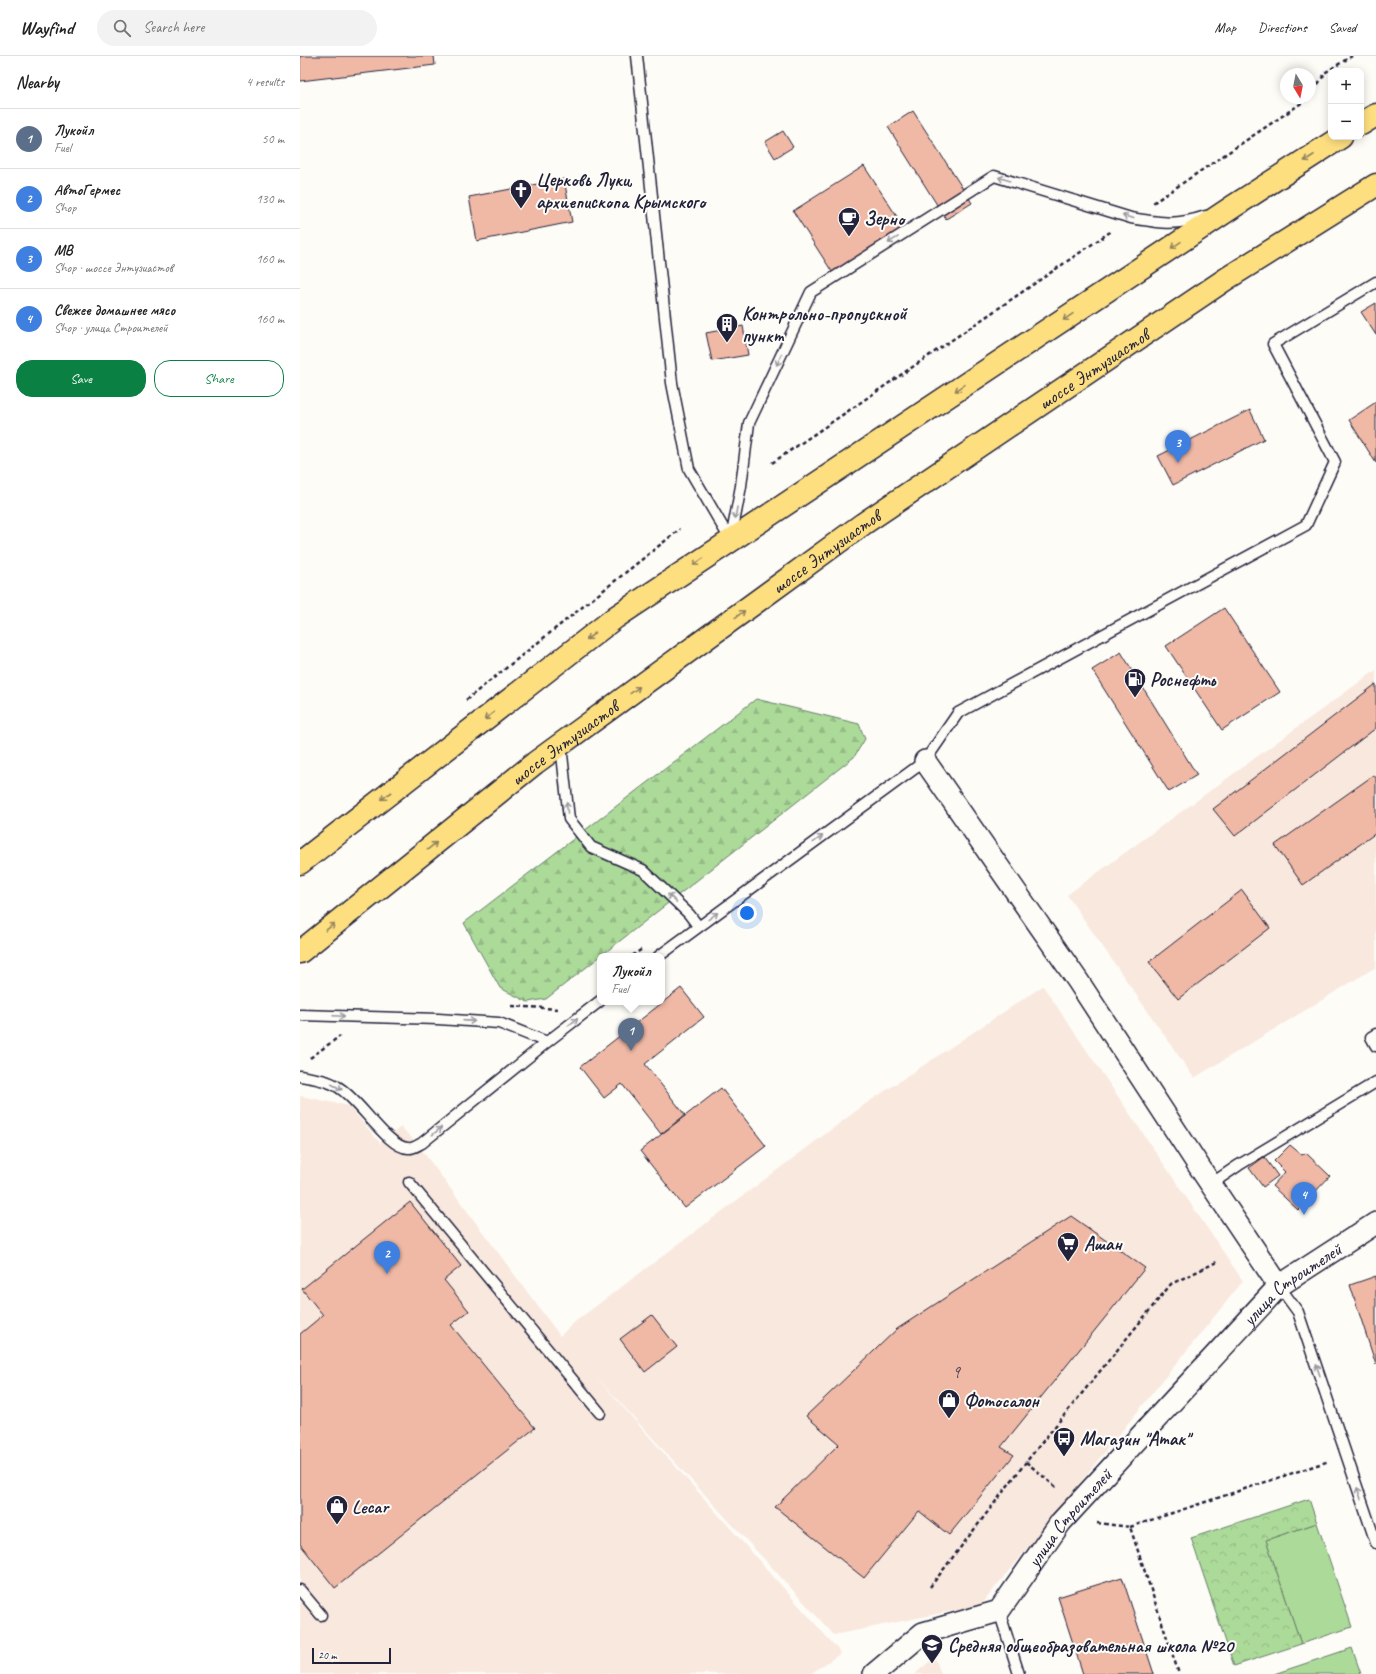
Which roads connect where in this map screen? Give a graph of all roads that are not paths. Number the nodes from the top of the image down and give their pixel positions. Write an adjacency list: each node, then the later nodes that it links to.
1 (637, 56): 8 (lane)
2 (1376, 115): 3 (highway)
3 (1364, 122)
4 (1336, 140): 6 (highway, one-way to 6)
5 (1376, 185): 9 (highway, шоссе Энтузиастов, one-way to 5)
6 (1234, 206): 8 (highway, one-way to 8); 8 (lane, one-way to 8)
7 (1376, 282): 10 (lane)
8 (731, 541): 11 (highway, one-way to 11)
9 (561, 745): 12 (lane, one-way to 9); 13 (highway, шоссе Энтузиастов, one-way to 9)
10 (925, 761): 12 (lane, one-way to 10); 23 (street)
11 (300, 862)
12 (698, 926): 14 (lane)
13 (300, 952)
14 (663, 953)
15 (597, 1003): 18 (lane, one-way to 15)
16 (300, 1015): 18 (lane, one-way to 18)
17 (1376, 1034): 19 (lane)
18 (547, 1042): 20 (lane, one-way to 18)
19 (1376, 1046)
20 (300, 1076)
21 (1376, 1082): 23 (lane)
22 (410, 1182): 26 (lane)
23 (1211, 1184): 25 (street)
24 (1376, 1223): 25 (street, улица Строителей)
25 (1279, 1286): 27 (lane, one-way to 25); 29 (street, улица Строителей)
26 (600, 1413)
27 (1376, 1543)
28 (300, 1590): 30 (lane)
29 (999, 1612): 31 (street); 32 (lane)
30 (321, 1615)
31 (874, 1674)
32 (1019, 1674)

